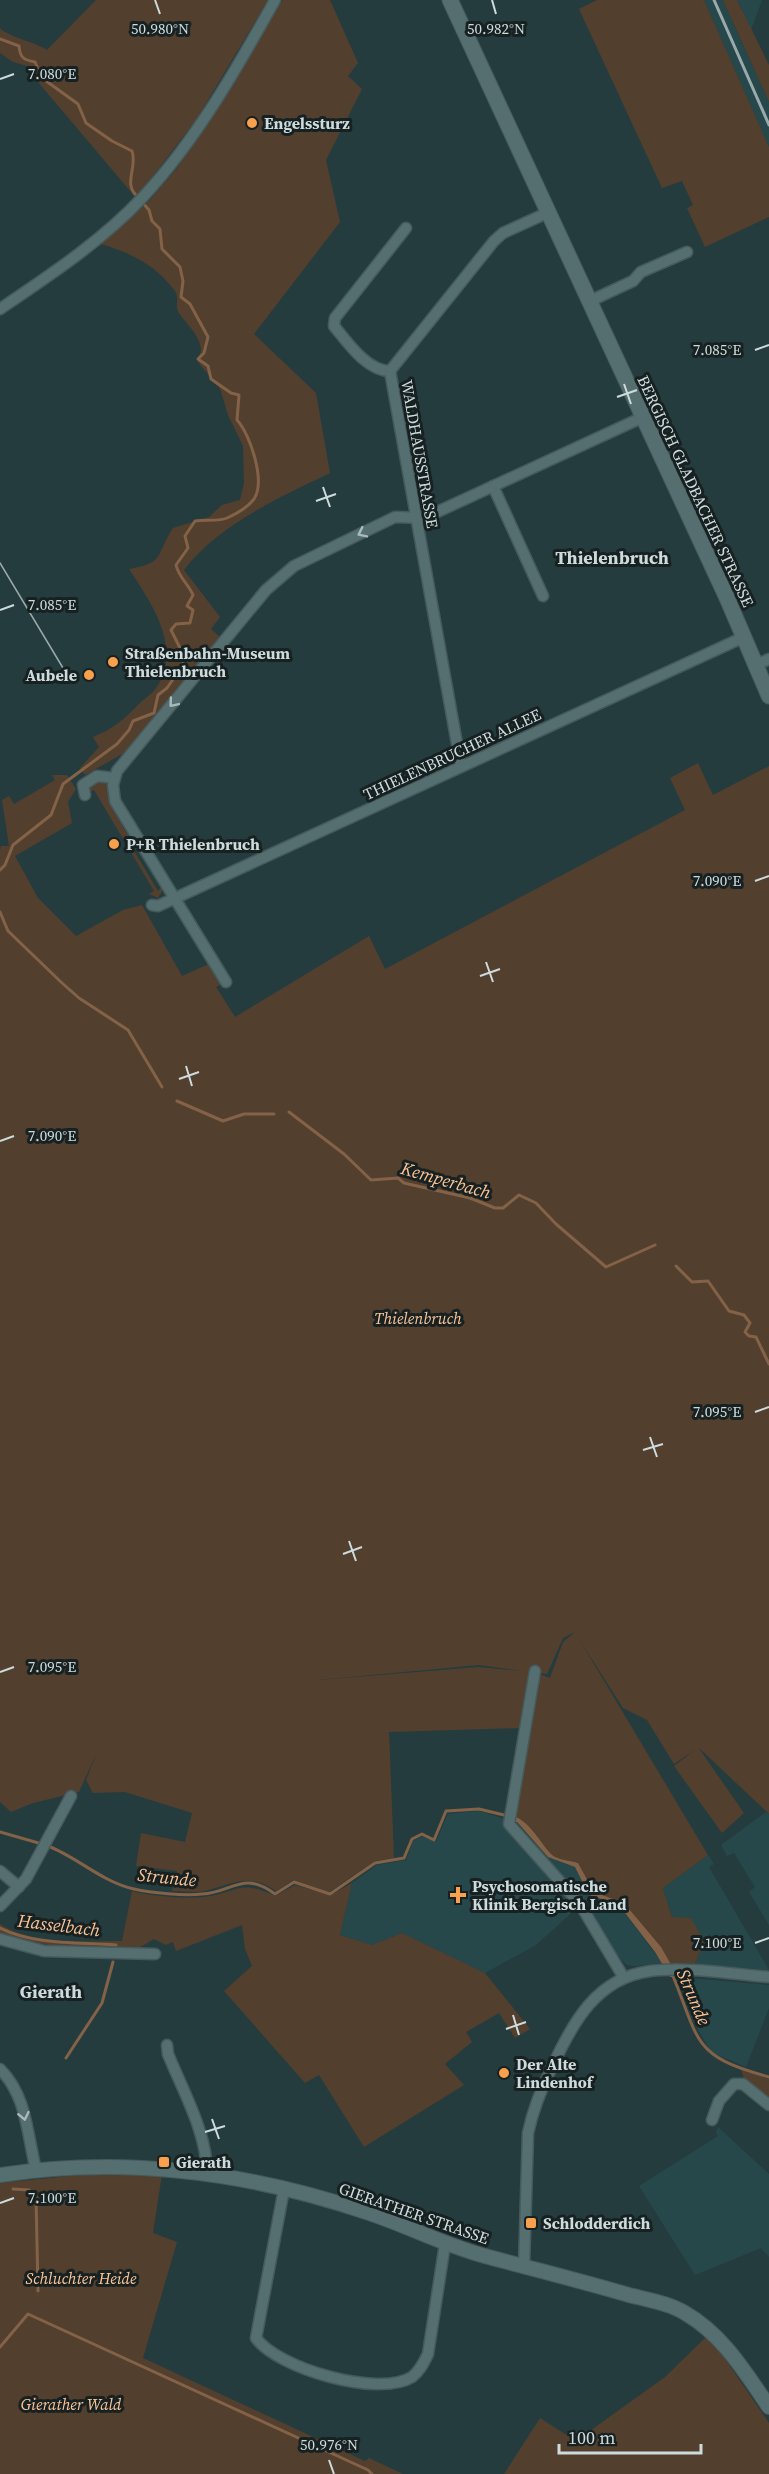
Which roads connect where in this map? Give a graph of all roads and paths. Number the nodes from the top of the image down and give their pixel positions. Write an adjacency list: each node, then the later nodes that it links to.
1 (275, 0): 7 (street)
2 (450, 0): 3 (main road, BERGISCH GLADBACHER STRASSE)
3 (548, 213): 6 (main road, BERGISCH GLADBACHER STRASSE); 8 (street, WALDHAUSSTRASSE)
4 (406, 228): 8 (street)
5 (687, 252): 6 (street)
6 (588, 302): 9 (main road, BERGISCH GLADBACHER STRASSE)
7 (0, 309)
8 (390, 371): 11 (street, WALDHAUSSTRASSE)
9 (641, 418): 10 (street); 13 (main road, BERGISCH GLADBACHER STRASSE)
10 (493, 486): 11 (street); 12 (street)
11 (416, 518): 16 (street, WALDHAUSSTRASSE); 17 (street, one-way to 17)
12 (543, 596)
13 (744, 637): 14 (main road, BERGISCH GLADBACHER STRASSE); 16 (street, THIELENBRUCHER ALLEE)
14 (762, 662): 15 (main road, BERGISCH GLADBACHER STRASSE)
15 (769, 696)
16 (461, 766): 19 (street, THIELENBRUCHER ALLEE)
17 (114, 778): 18 (street); 19 (street)
18 (84, 795)
19 (174, 899): 20 (street, THIELENBRUCHER ALLEE); 21 (street)
20 (152, 905)
21 (226, 982)
22 (535, 1671): 30 (street)
23 (71, 1796): 25 (street)
24 (0, 1871): 25 (street)
25 (20, 1887): 26 (street)
26 (0, 1906)
27 (0, 1939): 28 (street)
28 (155, 1954)
29 (769, 1977): 30 (street)
30 (624, 1978): 40 (street)
31 (167, 2045): 36 (street)
32 (0, 2068): 35 (street, one-way to 35)
33 (769, 2104): 34 (street)
34 (712, 2120)
35 (36, 2170): 36 (street, GIERATHER STRASSE); 37 (street, GIERATHER STRASSE)
36 (207, 2173): 38 (street, GIERATHER STRASSE)
37 (0, 2175)
38 (284, 2189): 39 (street, GIERATHER STRASSE); 39 (street)
39 (445, 2244): 40 (street, GIERATHER STRASSE)
40 (524, 2266): 41 (street, GIERATHER STRASSE)
41 (769, 2407)

